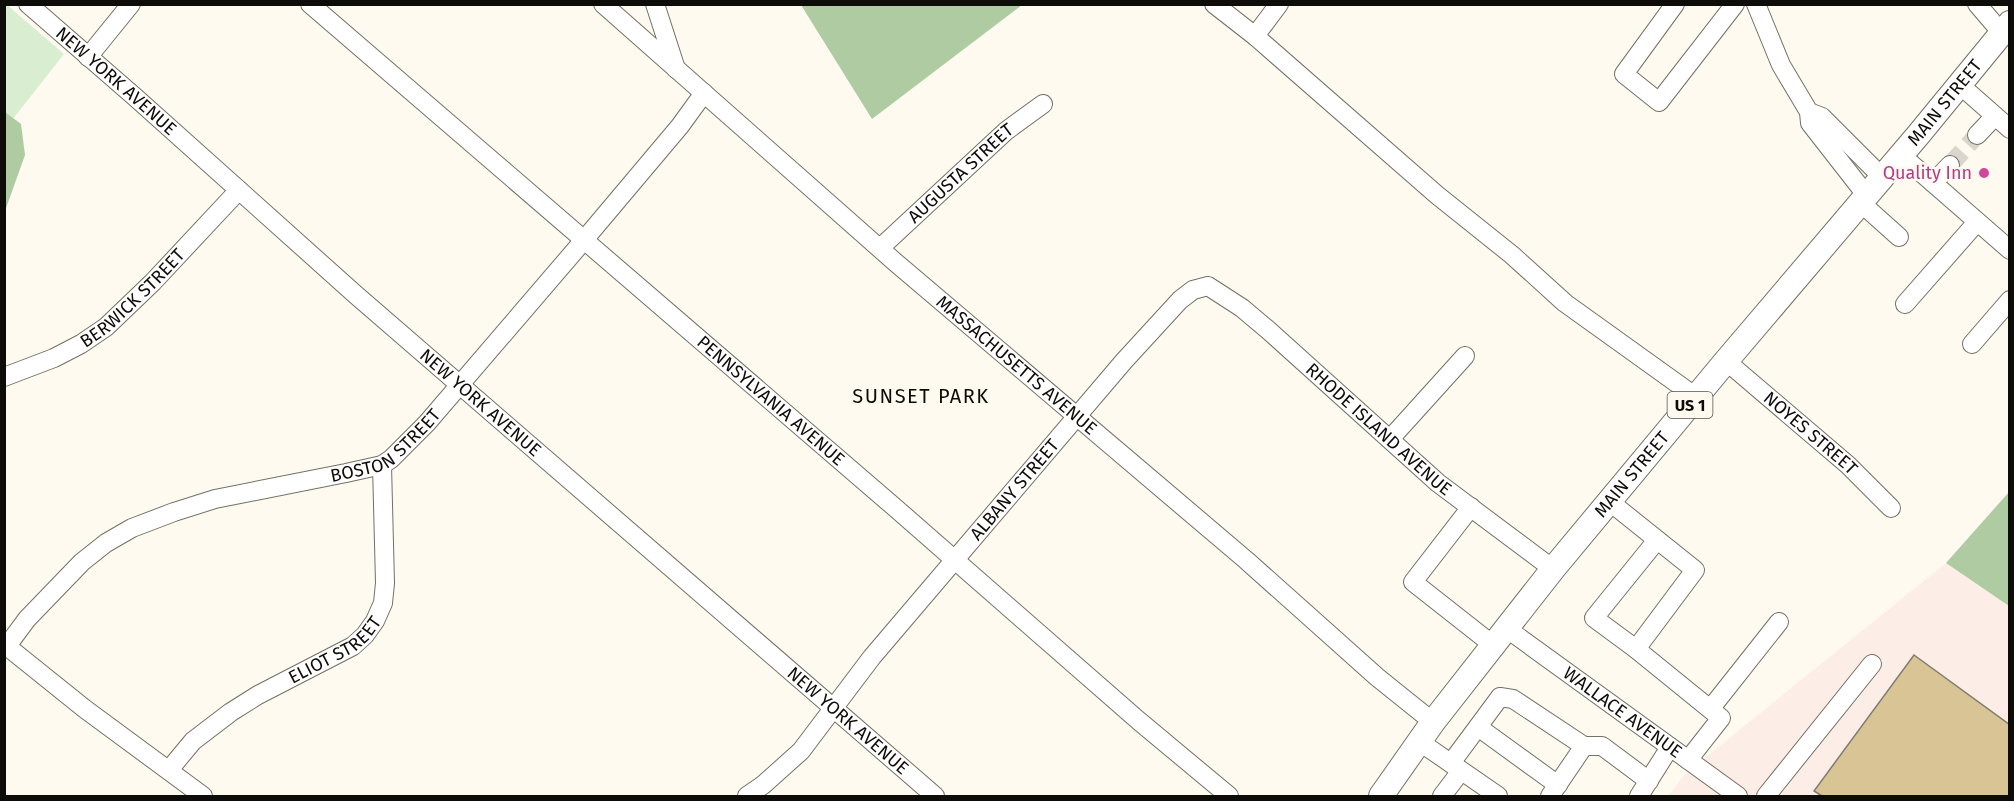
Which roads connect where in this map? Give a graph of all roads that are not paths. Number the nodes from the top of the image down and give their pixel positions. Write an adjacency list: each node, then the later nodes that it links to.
1 (28, 4): 14 (street, NEW YORK AVENUE)
2 (131, 4): 14 (street)
3 (310, 4): 31 (street, PENNSYLVANIA AVENUE)
4 (603, 4): 15 (street, MASSACHUSETTS AVENUE)
5 (655, 4): 15 (street)
6 (1214, 4): 13 (street)
7 (1279, 4): 13 (street)
8 (1676, 4): 9 (street)
9 (1735, 4)
10 (1756, 4): 19 (street)
11 (1977, 4): 12 (street)
12 (2006, 28): 16 (main road, MAIN STREET / US 1)
13 (1255, 36): 42 (street)
14 (88, 57): 27 (street, NEW YORK AVENUE)
15 (676, 69): 17 (street, MASSACHUSETTS AVENUE)
16 (1960, 85): 20 (street); 23 (main road, MAIN STREET / US 1)
17 (704, 93): 31 (street, BOSTON STREET); 32 (street, MASSACHUSETTS AVENUE)
18 (1043, 104): 32 (street, AUGUSTA STREET)
19 (1809, 112): 25 (street); 28 (street)
20 (1995, 116): 21 (street); 22 (street)
21 (2010, 129)
22 (1977, 135)
23 (1901, 156): 25 (main road, MAIN STREET / US 1); 26 (street)
24 (1950, 165): 26 (street)
25 (1882, 177): 28 (main road, MAIN STREET / US 1)
26 (1933, 183): 29 (street)
27 (239, 190): 40 (street, BERWICK STREET); 41 (street, NEW YORK AVENUE)
28 (1864, 200): 30 (street); 39 (main road, MAIN STREET / US 1)
29 (1977, 222): 33 (street); 36 (street)
30 (1899, 237)
31 (584, 240): 41 (street, BOSTON STREET); 50 (street, PENNSYLVANIA AVENUE)
32 (880, 248): 43 (street, MASSACHUSETTS AVENUE)
33 (2010, 250)
34 (1208, 286): 43 (street, ALBANY STREET); 44 (street, RHODE ISLAND AVENUE)
35 (2010, 300): 37 (street)
36 (1905, 304)
37 (1972, 344)
38 (1465, 356): 44 (street)
39 (1726, 361): 42 (main road, MAIN STREET / US 1); 48 (street, NOYES STREET)
40 (4, 377)
41 (459, 385): 45 (street, BOSTON STREET); 57 (street, NEW YORK AVENUE)
42 (1696, 397): 46 (main road, MAIN STREET / US 1)
43 (1077, 416): 50 (street, ALBANY STREET); 59 (street, MASSACHUSETTS AVENUE)
44 (1390, 439): 47 (street, RHODE ISLAND AVENUE)
45 (381, 465): 54 (street, BOSTON STREET); 66 (street, ELIOT STREET)
46 (1610, 502): 49 (street); 51 (main road, MAIN STREET / US 1)
47 (1471, 507): 51 (street, RHODE ISLAND AVENUE); 53 (street, WALLACE AVENUE)
48 (1891, 508)
49 (1657, 540): 55 (street); 55 (street)
50 (954, 561): 57 (street, ALBANY STREET); 73 (street, PENNSYLVANIA AVENUE)
51 (1553, 569): 53 (main road, MAIN STREET / US 1)
52 (1779, 622): 58 (street)
53 (1500, 636): 59 (main road, MAIN STREET / US 1); 63 (street, WALLACE AVENUE)
54 (6, 645): 66 (street)
55 (1636, 649): 58 (street)
56 (1872, 664): 78 (street)
57 (832, 707): 71 (street, ALBANY STREET); 72 (street, NEW YORK AVENUE)
58 (1711, 708): 64 (street)
59 (1433, 722): 61 (main road, MAIN STREET / US 1)
60 (1478, 727): 62 (street); 65 (street); 68 (street)
61 (1420, 742): 65 (street); 74 (main road, MAIN STREET / US 1)
62 (1584, 746): 67 (street); 68 (street)
63 (1670, 747): 64 (street, WALLACE AVENUE); 67 (street)
64 (1688, 760): 69 (street, WALLACE AVENUE)
65 (1456, 767): 75 (street); 76 (street)
66 (169, 770): 70 (street)
67 (1649, 781): 77 (street)
68 (1554, 791)
69 (1732, 795)
70 (203, 796)
71 (747, 796)
72 (935, 796)
73 (1229, 796)
74 (1381, 796)
75 (1442, 796)
76 (1498, 796)
77 (1639, 796)
78 (1766, 796)

